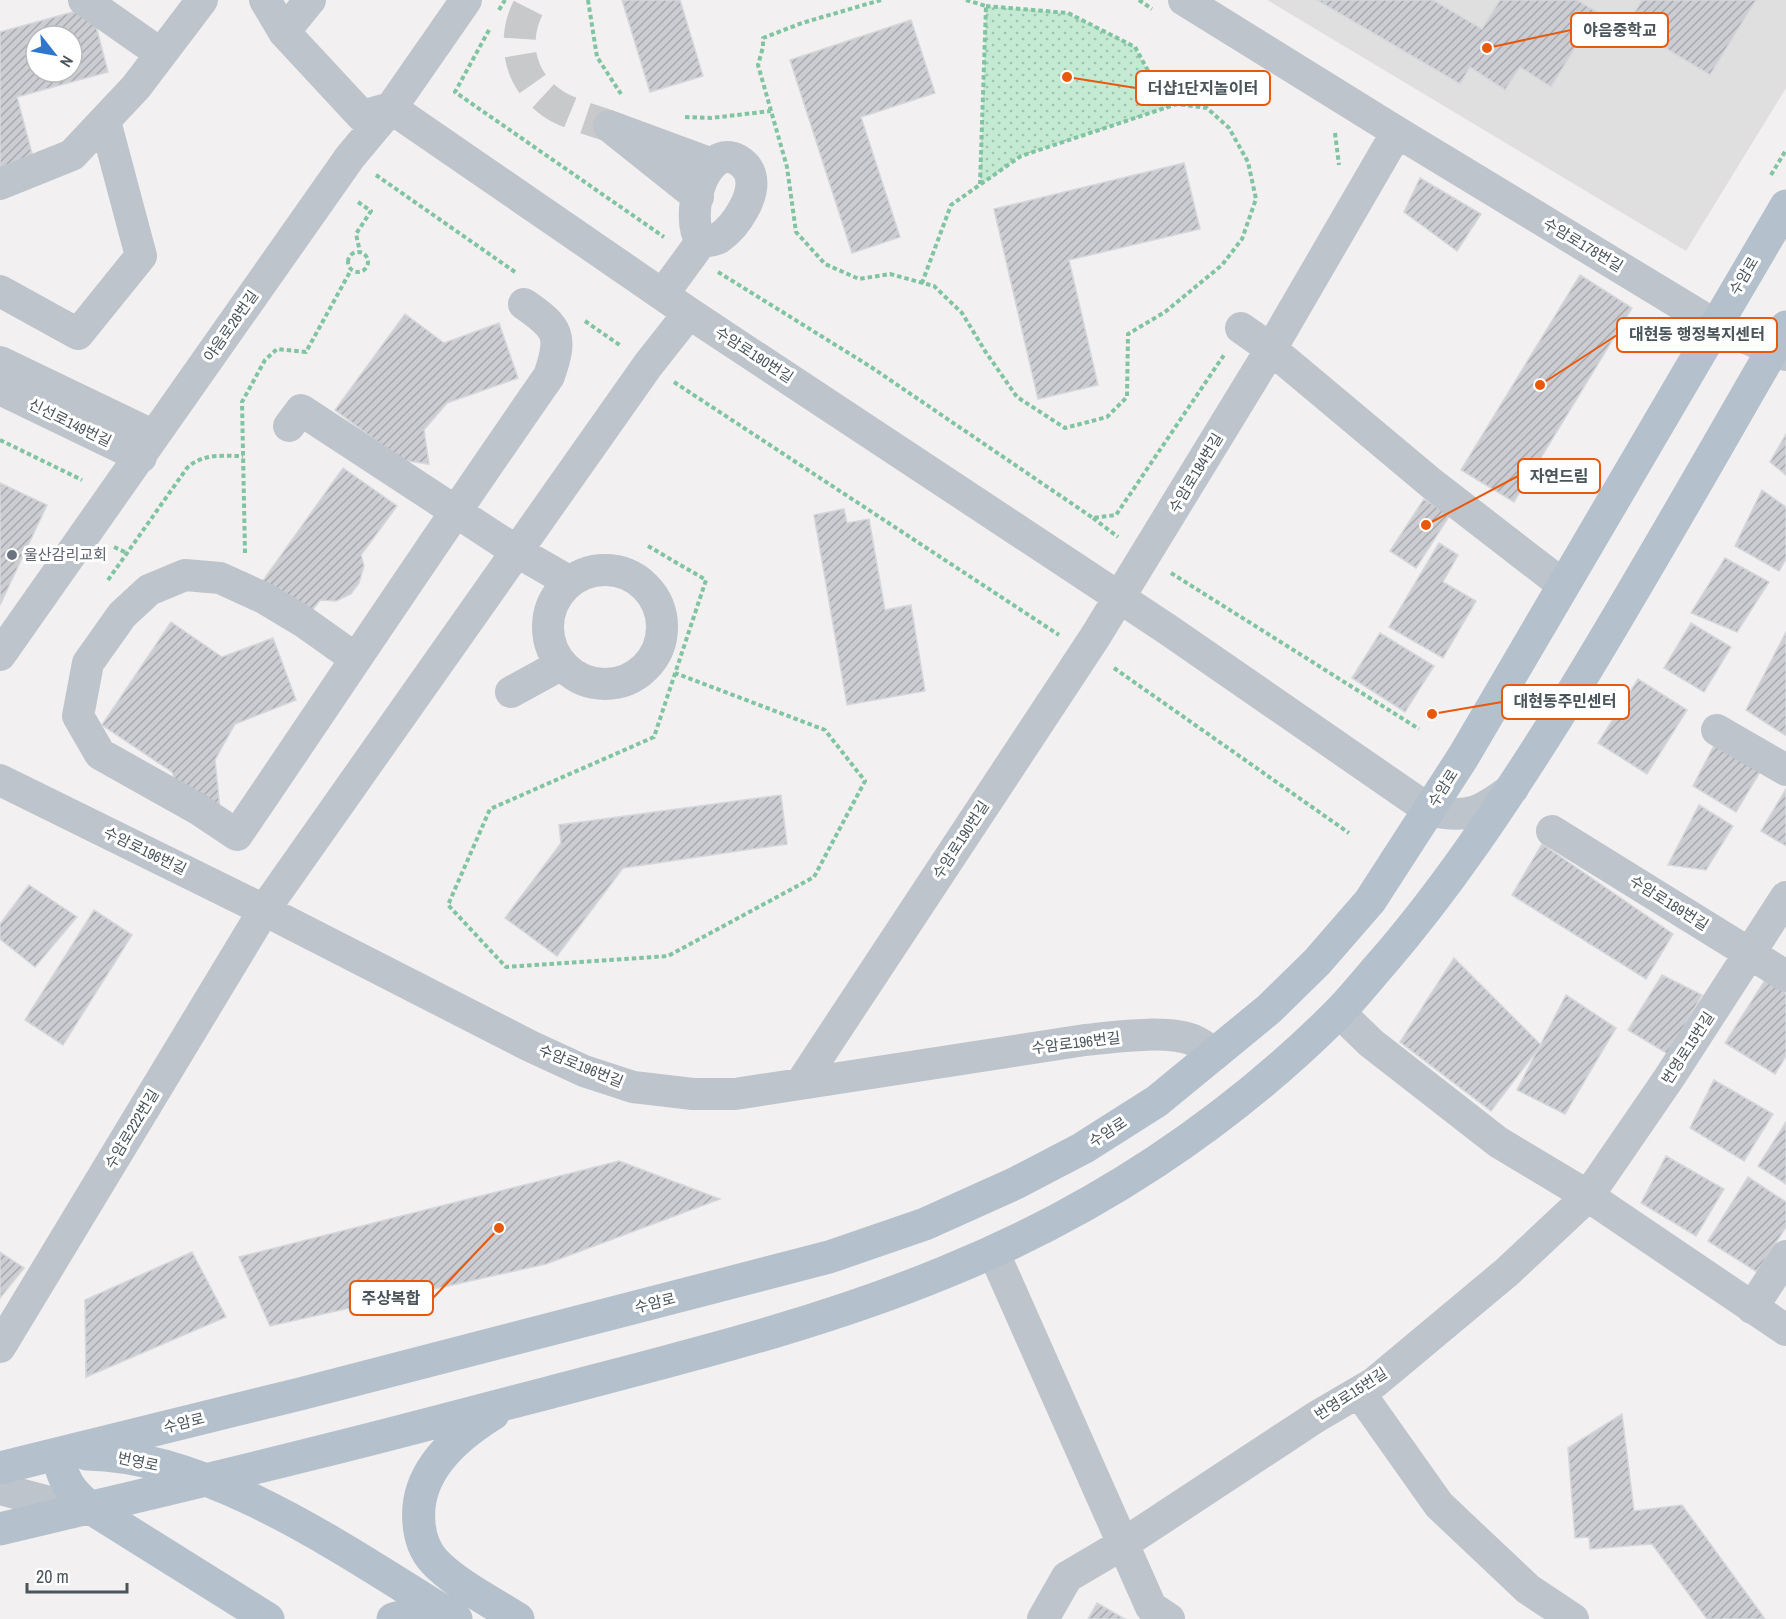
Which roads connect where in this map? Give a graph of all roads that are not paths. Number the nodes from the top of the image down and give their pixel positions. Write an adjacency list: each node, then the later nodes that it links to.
1 (84, 0): 8 (street)
2 (202, 0): 8 (street)
3 (265, 0): 7 (street)
4 (310, 0): 7 (street)
5 (466, 0): 9 (street, 야음로26번길)
6 (1201, 5): 11 (street, 수암로178번길)
7 (284, 32): 9 (street)
8 (162, 54): 10 (street)
9 (391, 108): 19 (street, 수암로190번길); 28 (street, 야음로26번길)
10 (105, 121): 13 (street); 17 (street)
11 (1397, 132): 21 (street, 수암로178번길); 24 (street)
12 (712, 164): 14 (street); 14 (street); 16 (street)
13 (0, 184)
14 (698, 197): 16 (street)
15 (1786, 206): 21 (main road, 수암로)
16 (697, 249): 19 (street)
17 (0, 291)
18 (524, 291): 29 (street)
19 (663, 294): 20 (street, 수암로190번길)
20 (689, 313): 30 (street, 수암로222번길); 33 (street, 수암로190번길)
21 (1715, 325): 23 (street, 수암로178번길); 32 (main road, 수암로)
22 (1241, 328): 24 (street)
23 (1782, 343): 41 (main road)
24 (1271, 349): 32 (street); 33 (street, 수암로184번길)
25 (0, 362): 28 (street)
26 (0, 389): 28 (street, 신선로149번길)
27 (289, 426): 29 (street)
28 (147, 446): 34 (street, 야음로26번길)
29 (455, 511): 30 (street); 35 (street)
30 (516, 551): 31 (street); 45 (street, 수암로222번길)
31 (570, 582): 36 (street); 36 (street)
32 (1563, 585): 42 (main road, 수암로)
33 (1120, 597): 42 (street, 수암로190번길); 50 (street, 수암로190번길)
34 (0, 655)
35 (356, 659): 35 (street)
36 (562, 664): 37 (street)
37 (510, 692)
38 (1717, 730): 39 (street)
39 (1786, 770)
40 (0, 780): 45 (street, 수암로196번길)
41 (1513, 788): 42 (street, 수암로190번길); 48 (main road)
42 (1429, 810): 49 (main road, 수암로)
43 (1552, 831): 46 (street, 수암로189번길)
44 (1786, 897): 46 (street, 번영로15번길)
45 (264, 910): 50 (street, 수암로196번길); 56 (street, 수암로222번길)
46 (1751, 953): 47 (street, 수암로189번길); 51 (street, 번영로15번길)
47 (1786, 976)
48 (1340, 1012): 51 (street); 52 (main road)
49 (1215, 1054): 50 (street, 수암로196번길); 59 (main road, 수암로)
50 (801, 1083)
51 (1588, 1197): 54 (street); 57 (street, 번영로15번길)
52 (993, 1251): 58 (main road); 65 (street)
53 (1786, 1256): 54 (street)
54 (1752, 1308): 55 (street)
55 (1786, 1330)
56 (0, 1347)
57 (1359, 1392): 65 (street, 번영로15번길); 72 (street)
58 (519, 1400): 61 (main road); 69 (main road)
59 (57, 1454): 60 (main road, 수암로); 61 (main road, 번영로); 63 (main road)
60 (0, 1468)
61 (207, 1480): 63 (main road); 68 (main road, 번영로)
62 (0, 1489): 63 (street)
63 (89, 1507): 64 (main road); 66 (main road)
64 (0, 1529)
65 (1123, 1544): 70 (street, 번영로15번길); 71 (street)
66 (268, 1619)
67 (393, 1619): 68 (main road)
68 (456, 1619)
69 (518, 1619)
70 (1043, 1619)
71 (1169, 1619)
72 (1573, 1619)

